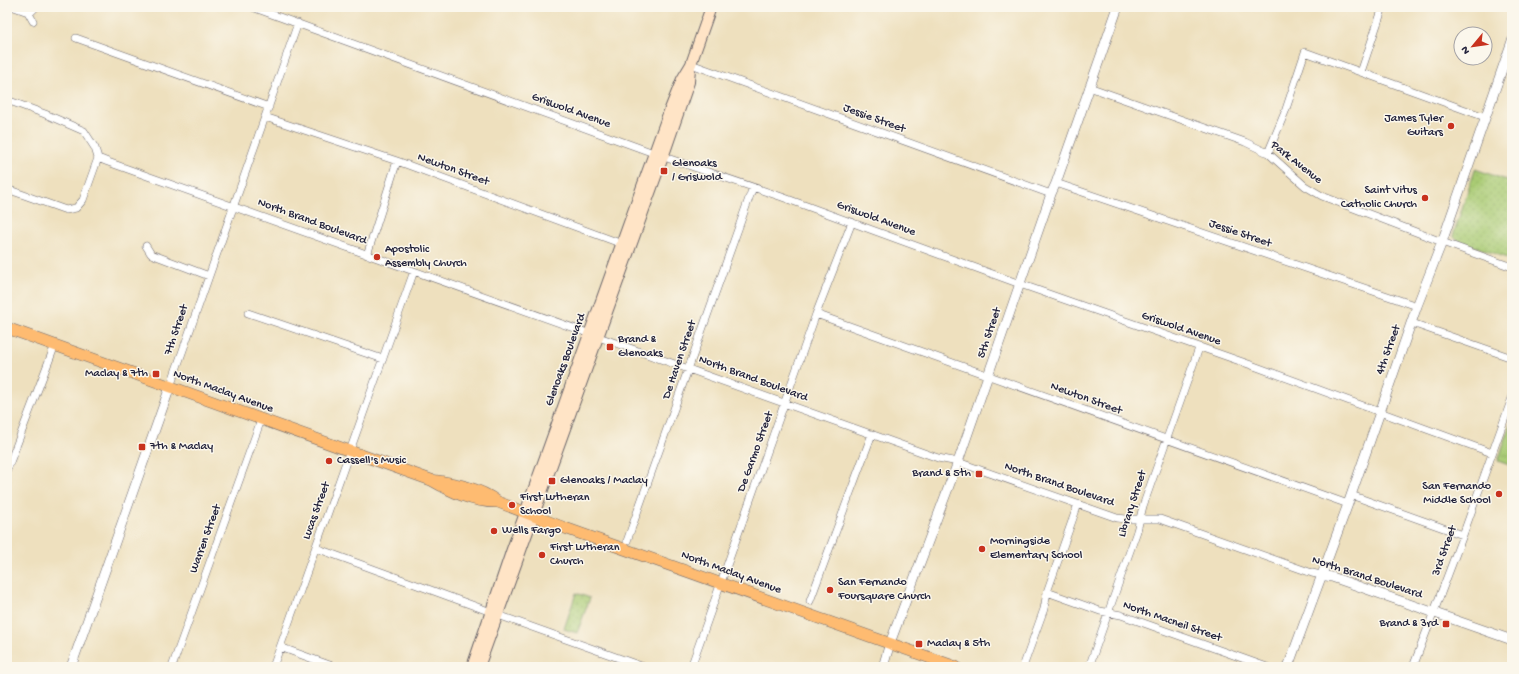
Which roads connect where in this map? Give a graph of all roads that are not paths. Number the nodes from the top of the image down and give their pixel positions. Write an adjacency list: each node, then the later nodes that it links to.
1 (14, 7): 7 (street)
2 (36, 7): 7 (street)
3 (252, 7): 9 (street, Griswold Avenue)
4 (711, 7): 12 (main road, Glenoaks Boulevard)
5 (1118, 7): 15 (street, 5th Street)
6 (1383, 7): 14 (street)
7 (28, 12): 8 (street)
8 (33, 21)
9 (298, 23): 17 (street, 7th Street); 21 (street, Griswold Avenue)
10 (76, 38): 17 (street)
11 (1512, 41): 13 (street, 4th Street)
12 (691, 64): 21 (main road, Glenoaks Boulevard); 27 (street, Jessie Street)
13 (1508, 65): 19 (street, 4th Street)
14 (1361, 72): 19 (street); 20 (street)
15 (1089, 87): 20 (street, Park Avenue); 24 (street, 5th Street)
16 (7, 100): 22 (street)
17 (269, 107): 18 (street, 7th Street)
18 (265, 117): 23 (street, Newton Street); 28 (street, 7th Street)
19 (1485, 117): 30 (street, 4th Street)
20 (1268, 153): 30 (street, Park Avenue)
21 (659, 155): 25 (street, Griswold Avenue); 31 (main road, Glenoaks Boulevard)
22 (98, 158): 26 (street); 28 (street, North Brand Boulevard)
23 (397, 161): 31 (street, Newton Street); 33 (street)
24 (1056, 183): 27 (street, 5th Street); 38 (street, Jessie Street)
25 (753, 187): 29 (street, Griswold Avenue); 48 (street, De Haven Street)
26 (7, 189)
27 (1051, 194): 37 (street, 5th Street)
28 (233, 207): 33 (street, North Brand Boulevard); 36 (street, 7th Street)
29 (852, 222): 37 (street, Griswold Avenue); 40 (street, De Garmo Street)
30 (1442, 242): 34 (street, Park Avenue); 38 (street, 4th Street)
31 (626, 245): 43 (main road, Glenoaks Boulevard)
32 (146, 246): 36 (street)
33 (368, 255): 35 (street, North Brand Boulevard)
34 (1512, 267)
35 (414, 271): 43 (street, North Brand Boulevard); 47 (street, Lucas Street)
36 (209, 276): 50 (street, 7th Street)
37 (1020, 284): 45 (street, Griswold Avenue); 49 (street, 5th Street)
38 (1417, 306): 41 (street, 4th Street)
39 (248, 313): 47 (street)
40 (816, 314): 49 (street, Newton Street); 52 (street, De Garmo Street)
41 (1412, 323): 46 (street); 53 (street, 4th Street)
42 (7, 328): 44 (main road, North Maclay Avenue)
43 (594, 335): 48 (street, North Brand Boulevard); 64 (main road, Glenoaks Boulevard)
44 (55, 345): 50 (main road, North Maclay Avenue); 60 (street)
45 (1199, 348): 53 (street, Griswold Avenue); 56 (street, Library Street)
46 (1512, 358)
47 (383, 359): 57 (street, Lucas Street)
48 (688, 369): 52 (street, North Brand Boulevard); 67 (street, De Haven Street)
49 (988, 376): 56 (street, Newton Street); 59 (street, 5th Street)
50 (170, 387): 54 (main road, North Maclay Avenue); 79 (street, 7th Street)
51 (1512, 398): 58 (street, 3rd Street)
52 (785, 403): 55 (street, North Brand Boulevard); 70 (street, De Garmo Street)
53 (1380, 412): 58 (street, Griswold Avenue); 61 (street, 4th Street)
54 (261, 420): 57 (main road, North Maclay Avenue); 80 (street, Warren Street)
55 (872, 434): 59 (street, North Brand Boulevard); 72 (street)
56 (1167, 440): 63 (street, Newton Street); 65 (street, Library Street)
57 (350, 451): 64 (main road, North Maclay Avenue); 68 (street, Lucas Street)
58 (1492, 453): 66 (street, 3rd Street)
59 (958, 462): 62 (street, North Brand Boulevard); 77 (street, 5th Street)
60 (7, 470)
61 (1351, 495): 63 (street, 4th Street); 66 (street)
62 (1078, 504): 65 (street, North Brand Boulevard); 71 (street)
63 (1348, 504): 69 (street, 4th Street)
64 (530, 514): 70 (main road, North Maclay Avenue); 73 (main road, Glenoaks Boulevard)
65 (1140, 519): 69 (street, North Brand Boulevard); 74 (street, Library Street)
66 (1463, 535): 75 (street, 3rd Street)
67 (627, 541)
68 (316, 548): 73 (street); 78 (street, Lucas Street)
69 (1321, 575): 75 (street, North Brand Boulevard); 92 (street, 4th Street)
70 (720, 583): 77 (main road, North Maclay Avenue); 86 (street, De Garmo Street)
71 (1047, 592): 74 (street, North Macneil Street); 89 (street)
72 (810, 601)
73 (494, 613): 83 (main road, Glenoaks Boulevard); 84 (main road, Glenoaks Boulevard); 85 (street)
74 (1108, 613): 90 (street, Library Street); 91 (street, North Macneil Street)
75 (1434, 613): 76 (street, North Brand Boulevard); 93 (street, 3rd Street)
76 (1512, 640)
77 (890, 643): 87 (street, 5th Street); 88 (main road, North Maclay Avenue)
78 (280, 647): 81 (street, Lucas Street); 82 (street)
79 (71, 667)
80 (172, 667)
81 (273, 667)
82 (335, 667)
83 (472, 667)
84 (479, 667)
85 (644, 667)
86 (691, 667)
87 (883, 667)
88 (956, 667)
89 (1023, 667)
90 (1089, 667)
91 (1267, 667)
92 (1288, 667)
93 (1414, 667)

